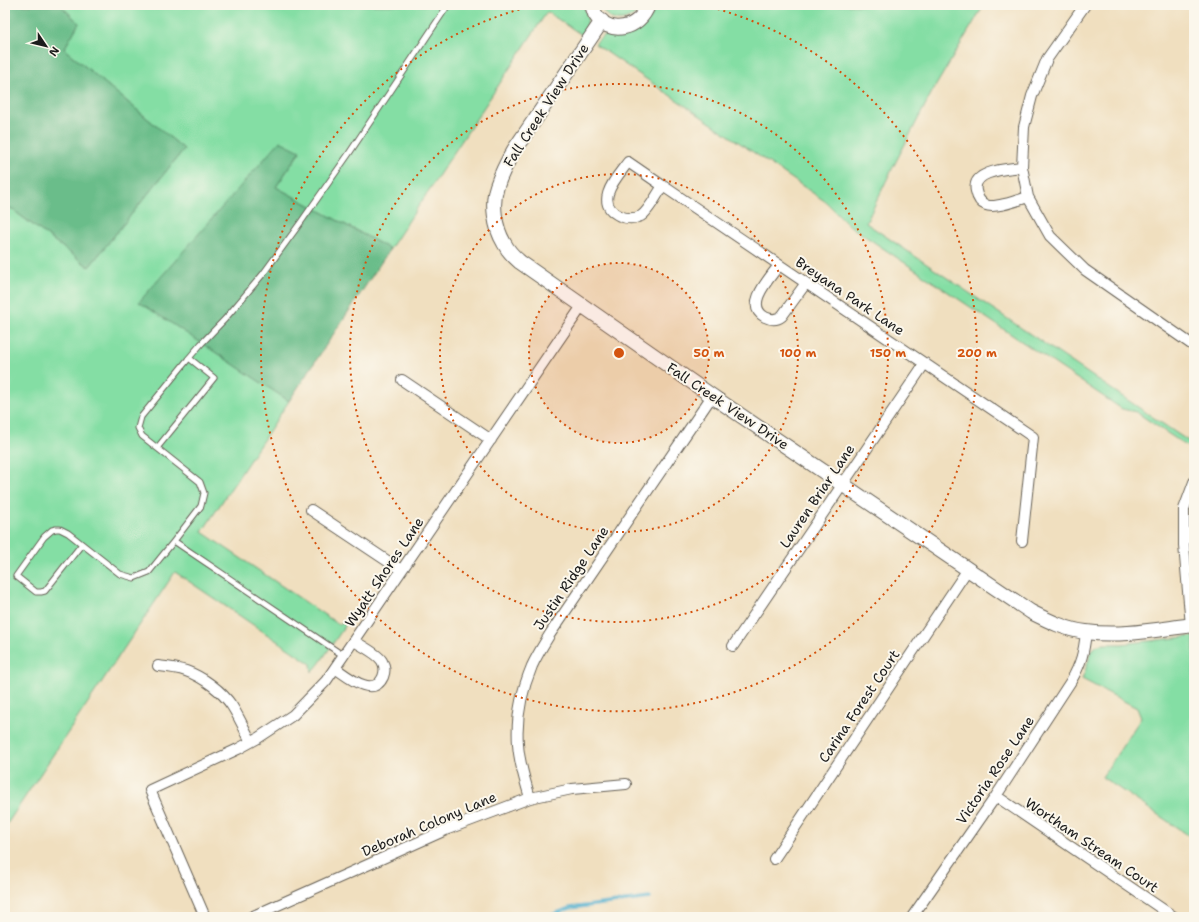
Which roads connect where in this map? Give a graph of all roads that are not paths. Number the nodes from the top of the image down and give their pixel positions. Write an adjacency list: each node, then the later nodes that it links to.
1 (448, 5): 13 (lane)
2 (592, 5): 5 (street)
3 (648, 5): 5 (street)
4 (1085, 5): 6 (street)
5 (602, 21): 11 (street, Fall Creek View Drive)
6 (1022, 168): 8 (street); 8 (street)
7 (663, 186): 7 (street, Breyana Park Lane); 9 (street, Breyana Park Lane)
8 (1028, 197): 12 (street)
9 (779, 265): 10 (street, Breyana Park Lane); 10 (street)
10 (806, 283): 14 (street, Breyana Park Lane)
11 (582, 306): 16 (street, Fall Creek View Drive); 17 (street, Wyatt Shores Lane)
12 (1194, 346)
13 (189, 358): 18 (lane); 18 (lane)
14 (925, 363): 20 (street, Lauren Briar Lane); 23 (street, Breyana Park Lane)
15 (402, 380): 17 (street)
16 (712, 396): 20 (street, Fall Creek View Drive); 37 (street, Justin Ridge Lane)
17 (491, 440): 26 (street, Wyatt Shores Lane)
18 (158, 448): 22 (lane)
19 (1194, 482): 27 (street)
20 (842, 484): 25 (street, Fall Creek View Drive); 30 (street, Lauren Briar Lane)
21 (310, 510): 26 (street)
22 (174, 541): 24 (lane); 31 (lane)
23 (1022, 541)
24 (82, 544): 24 (lane)
25 (968, 569): 28 (street, Fall Creek View Drive); 38 (street, Carina Forest Court)
26 (401, 570): 29 (street, Wyatt Shores Lane)
27 (1193, 625): 28 (street, Fall Creek View Drive)
28 (1086, 632): 36 (street, Victoria Rose Lane)
29 (354, 641): 31 (street, Wyatt Shores Lane); 33 (street)
30 (733, 646)
31 (344, 656): 33 (street, Wyatt Shores Lane)
32 (158, 666): 34 (street)
33 (335, 668): 34 (street, Wyatt Shores Lane)
34 (251, 742): 39 (street, Wyatt Shores Lane)
35 (626, 784): 37 (street, Deborah Colony Lane)
36 (996, 796): 41 (street, Victoria Rose Lane); 42 (street, Wortham Stream Court)
37 (530, 798): 40 (street, Deborah Colony Lane)
38 (774, 859)
39 (205, 917)
40 (251, 917)
41 (912, 917)
42 (1174, 917)

